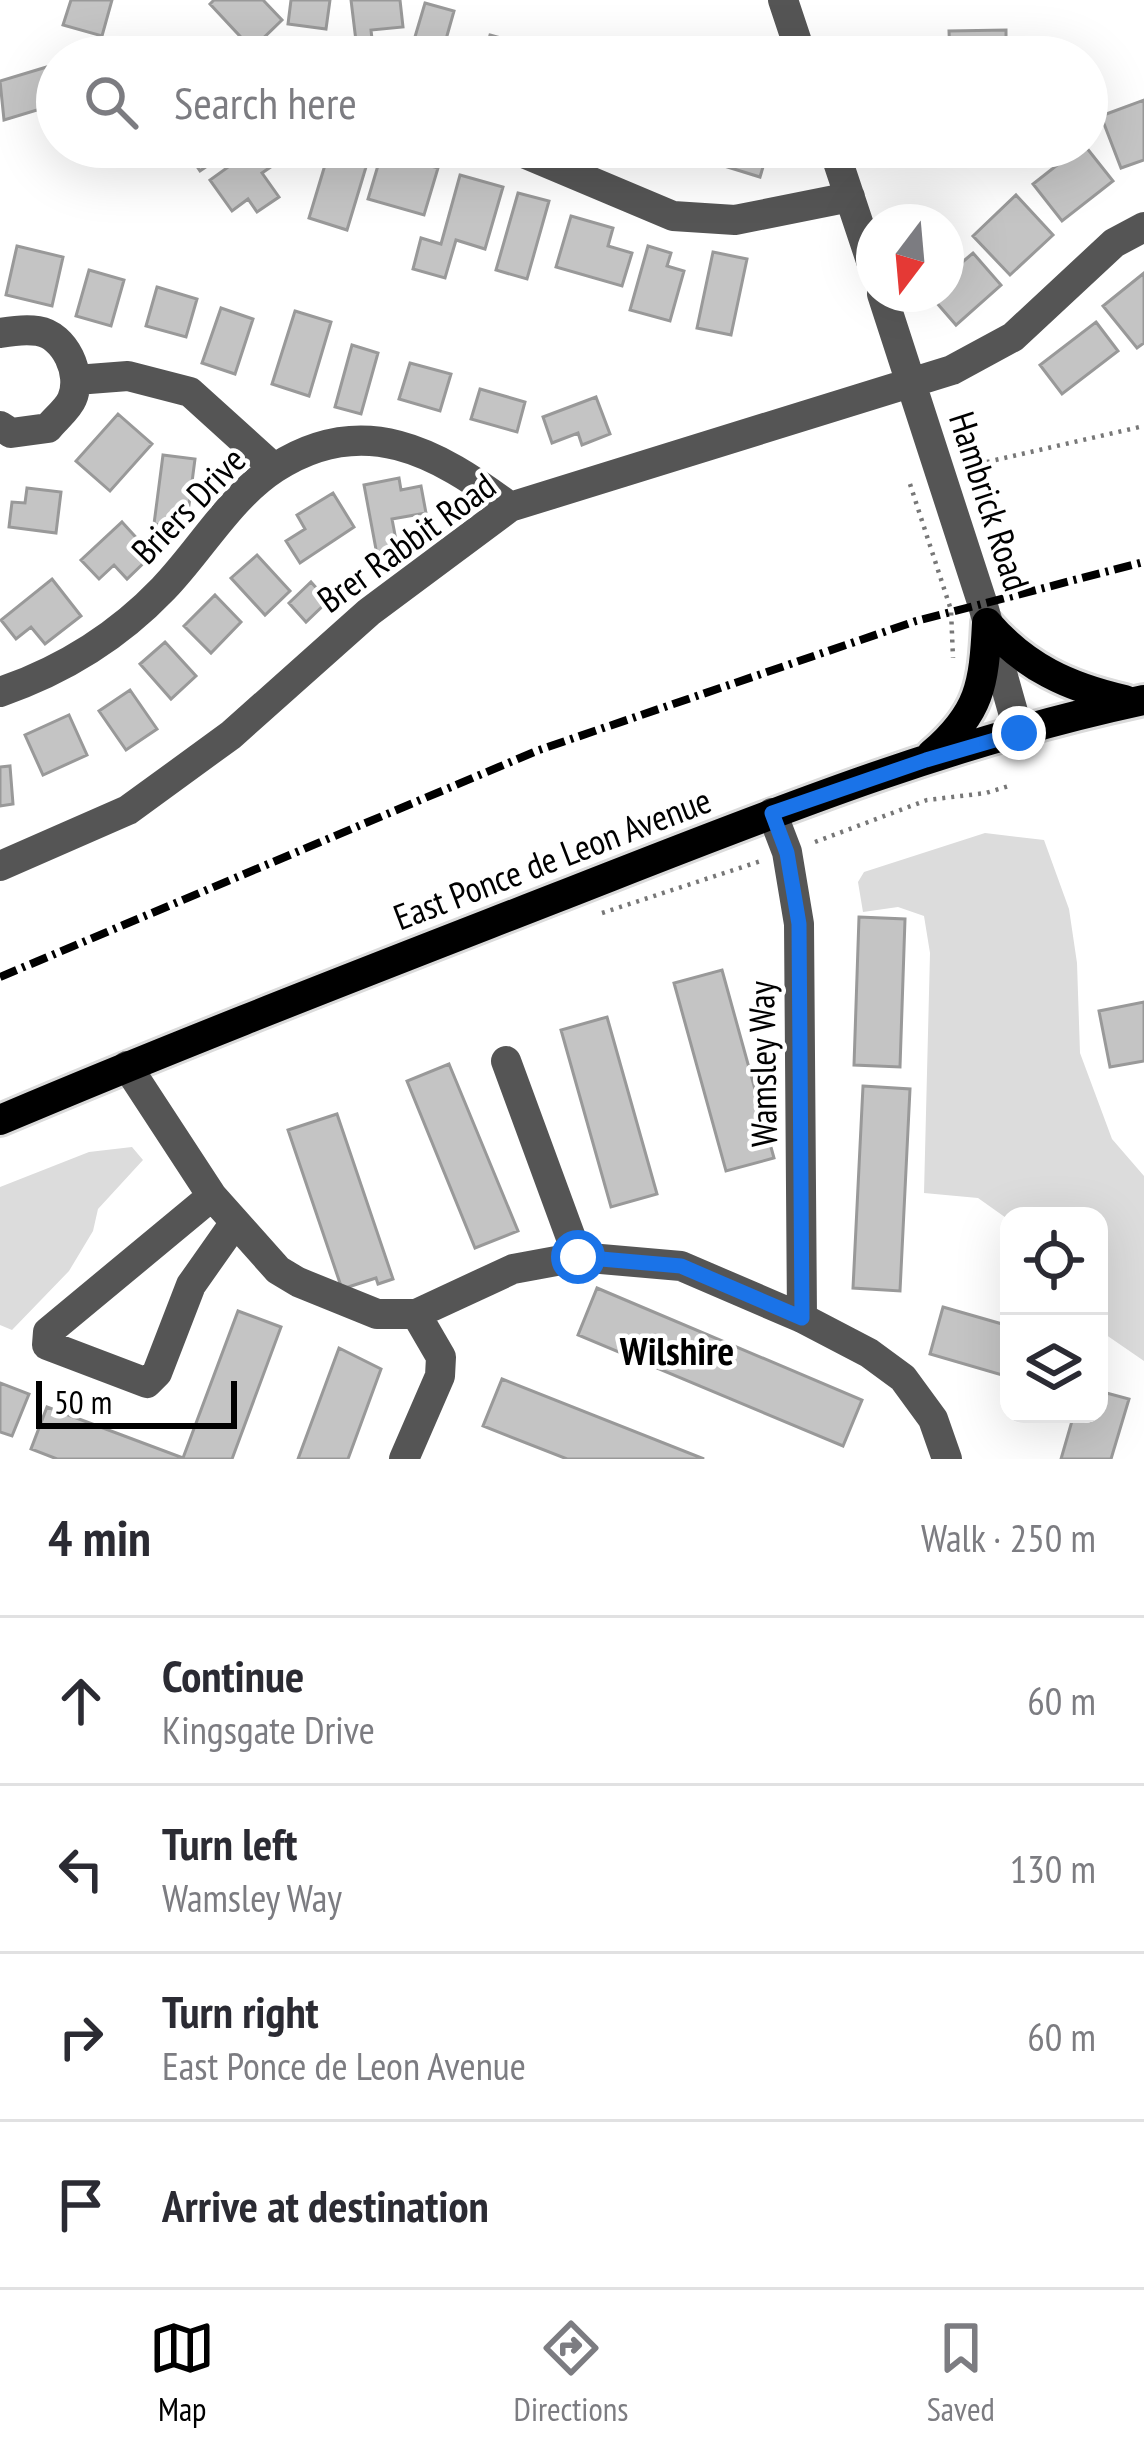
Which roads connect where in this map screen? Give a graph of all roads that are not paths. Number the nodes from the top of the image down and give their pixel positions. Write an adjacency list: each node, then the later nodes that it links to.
1 (782, 0): 2 (street)
2 (795, 36)
3 (559, 168): 5 (street)
4 (840, 168): 5 (street)
5 (850, 197): 6 (street)
6 (856, 215)
7 (1144, 226): 11 (street, Brer Rabbit Road)
8 (888, 312): 11 (street, Hambrick Road)
9 (0, 333): 10 (street)
10 (76, 380): 12 (street); 13 (street)
11 (911, 382): 14 (street, Brer Rabbit Road); 15 (street, Hambrick Road)
12 (0, 426)
13 (274, 468): 14 (street, Briers Drive); 16 (street, Briers Drive)
14 (510, 507): 21 (street, Brer Rabbit Road)
15 (987, 623): 17 (main road); 18 (street, Hambrick Road); 19 (main road)
16 (0, 692)
17 (1138, 701): 18 (main road, East Ponce de Leon Avenue)
18 (1019, 733): 19 (main road, East Ponce de Leon Avenue)
19 (926, 760): 20 (main road, East Ponce de Leon Avenue)
20 (772, 813): 23 (main road, East Ponce de Leon Avenue); 29 (street, Wamsley Way)
21 (0, 866)
22 (506, 1061): 27 (street)
23 (127, 1066): 24 (main road, East Ponce de Leon Avenue); 25 (street)
24 (0, 1120)
25 (212, 1196): 26 (street); 26 (street)
26 (235, 1224): 28 (street)
27 (578, 1257): 28 (street); 29 (street)
28 (416, 1314): 30 (street)
29 (802, 1318): 31 (street)
30 (411, 1457)
31 (947, 1459)

